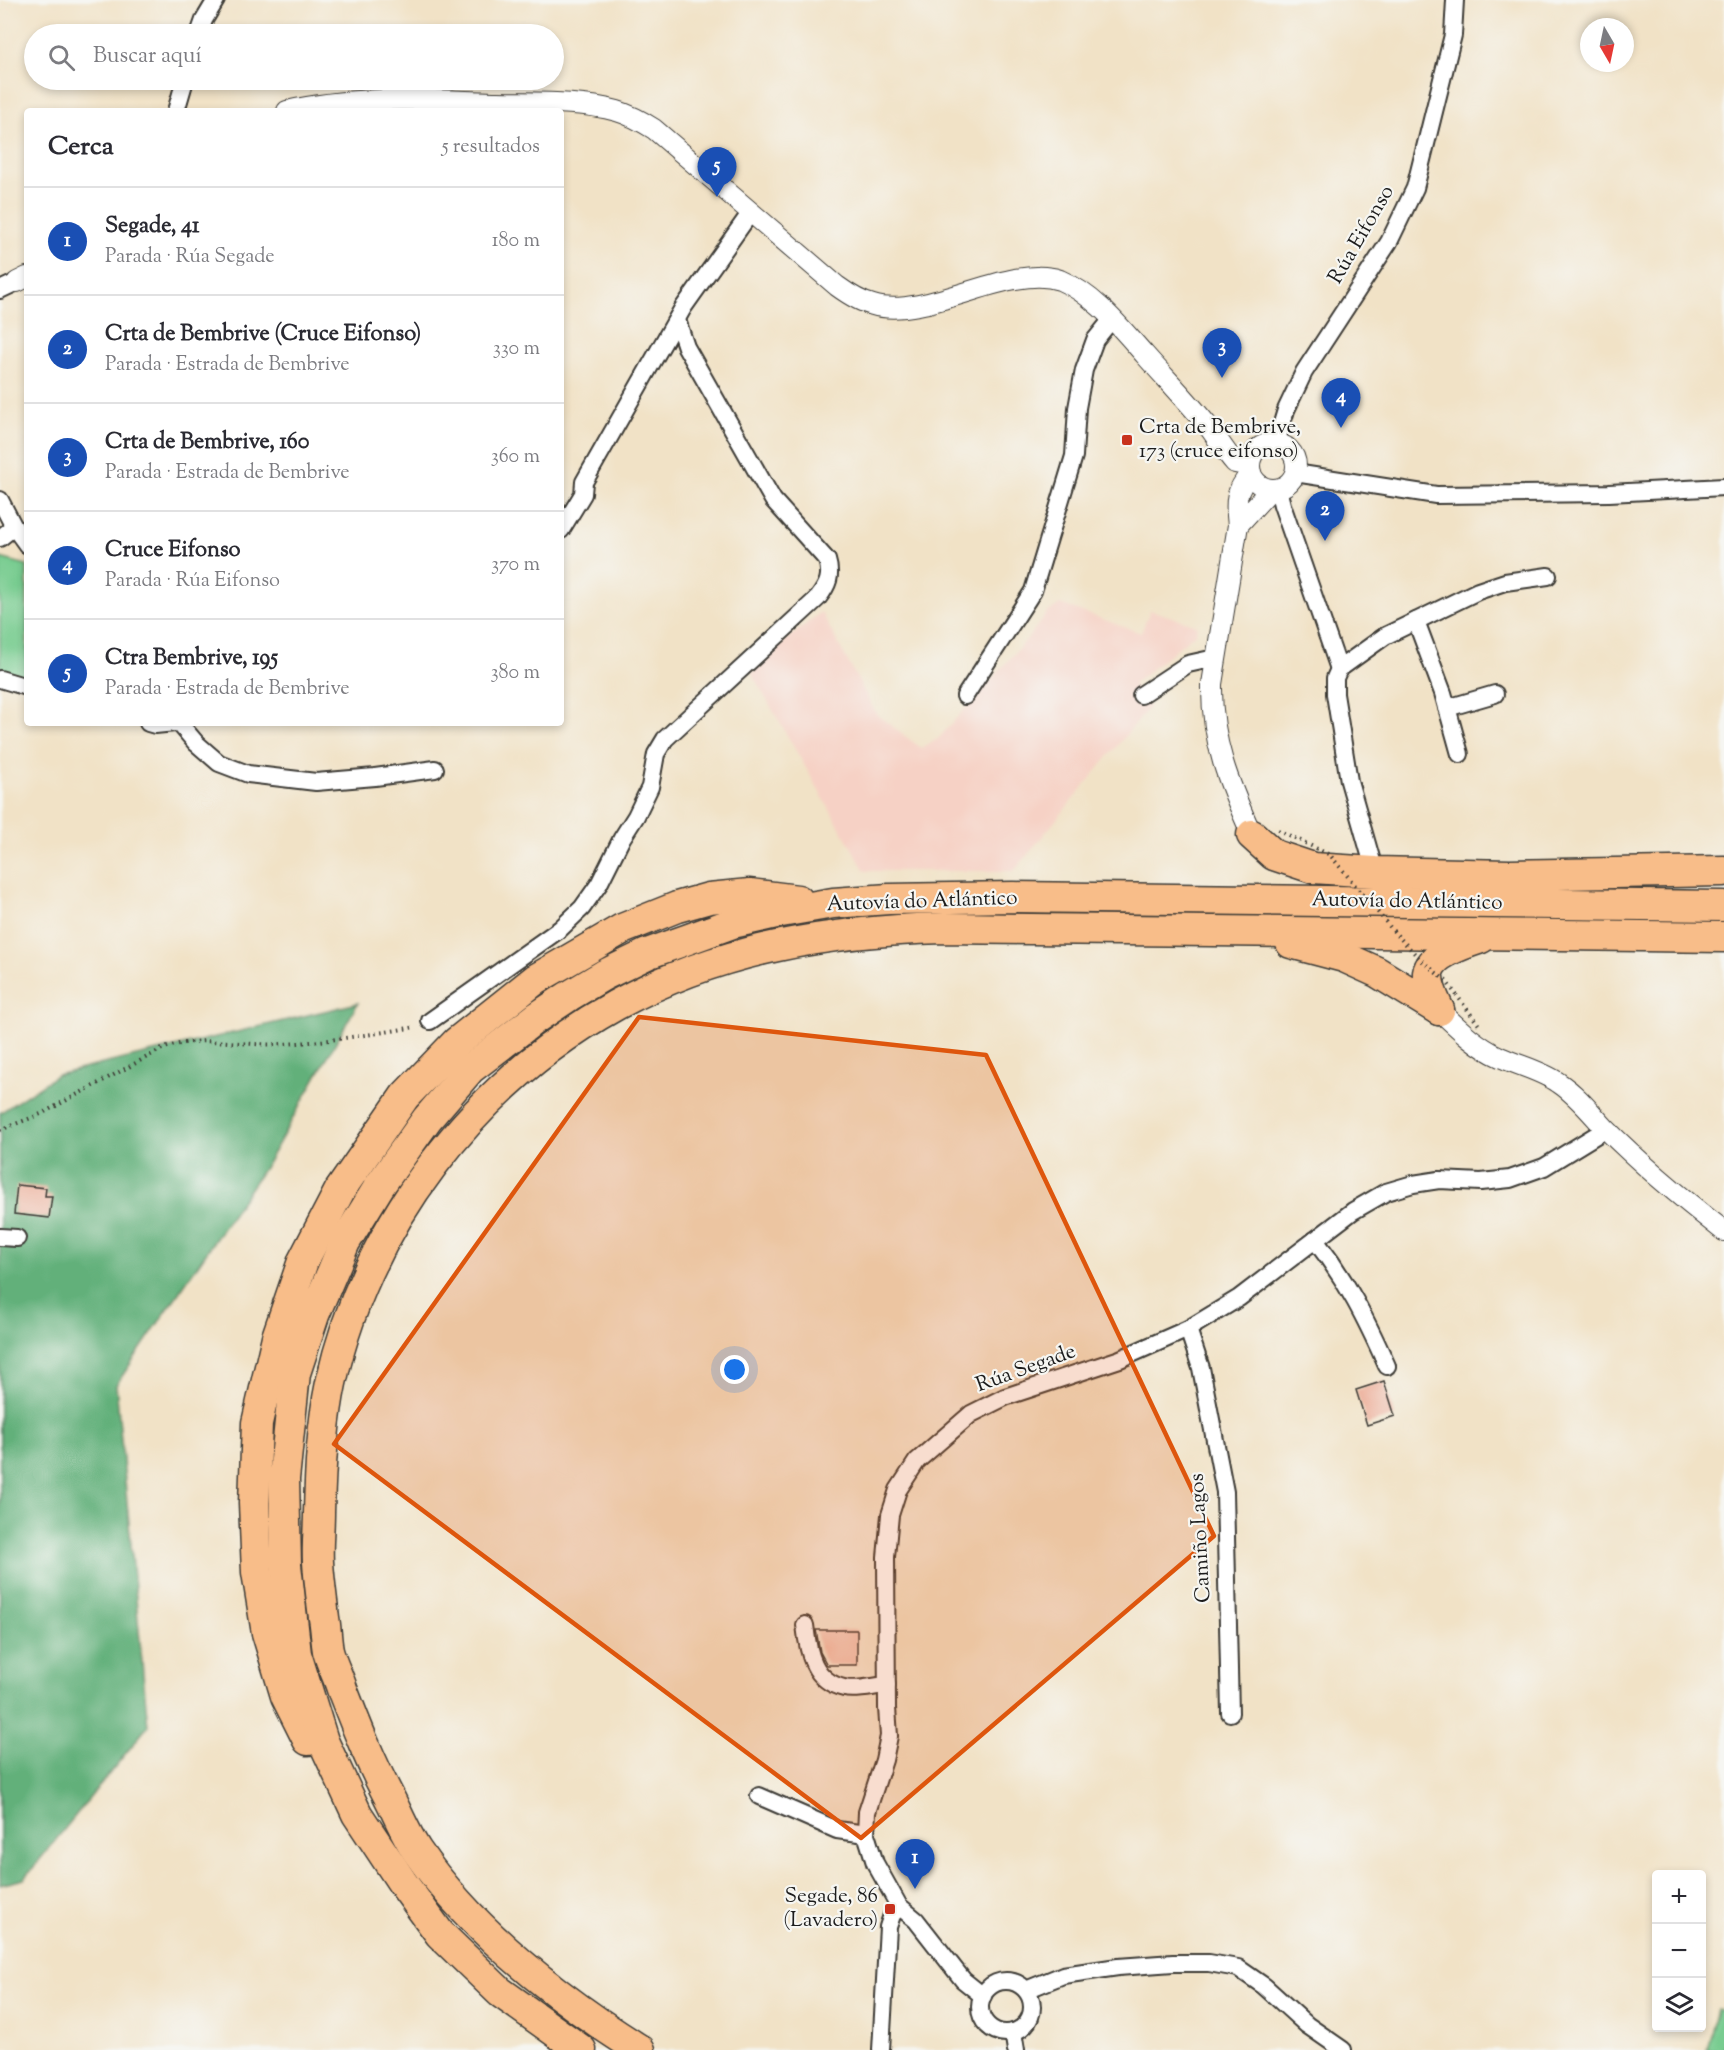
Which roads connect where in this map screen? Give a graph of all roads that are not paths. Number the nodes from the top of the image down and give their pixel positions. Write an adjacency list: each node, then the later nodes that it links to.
1 (216, 0): 3 (street)
2 (1455, 0): 11 (street, Rúa Eifonso)
3 (203, 24)
4 (182, 90): 5 (street)
5 (177, 108)
6 (304, 108): 7 (street)
7 (751, 212): 8 (street); 9 (street)
8 (1112, 319): 10 (street); 30 (street)
9 (677, 320): 17 (street); 43 (street)
10 (1210, 430): 11 (street); 12 (street)
11 (1268, 445): 12 (street); 13 (street)
12 (1250, 469): 15 (street); 18 (street)
13 (1295, 473): 14 (street); 15 (street)
14 (1724, 487)
15 (1275, 489): 18 (street); 25 (street)
16 (0, 500): 19 (street)
17 (564, 525)
18 (1238, 525): 24 (street)
19 (14, 527): 20 (street); 21 (street)
20 (0, 538)
21 (24, 541)
22 (1548, 576): 23 (street)
23 (1416, 621): 25 (street); 31 (street)
24 (1215, 658): 29 (street); 35 (street)
25 (1339, 669): 36 (street)
26 (0, 679): 27 (street)
27 (24, 686)
28 (1495, 694): 31 (street)
29 (1141, 695)
30 (964, 696)
31 (1447, 708): 33 (street)
32 (180, 726): 34 (street)
33 (1460, 754)
34 (435, 769)
35 (1265, 833): 36 (highway)
36 (1375, 872): 37 (highway)
37 (1724, 872)
38 (1724, 906): 60 (highway, Autovía do Atlántico)
39 (1250, 931): 40 (highway, Autovía do Atlántico); 42 (highway); 61 (highway, Autovía do Atlántico)
40 (1495, 934): 41 (highway, Autovía do Atlántico); 42 (highway)
41 (1724, 937)
42 (1439, 1010): 44 (street)
43 (430, 1021)
44 (1606, 1129): 45 (street); 48 (street, Rúa Segade)
45 (1724, 1231)
46 (0, 1237): 47 (street)
47 (17, 1238)
48 (1315, 1240): 49 (street, Rúa Segade); 50 (street)
49 (1188, 1329): 52 (street, Rúa Segade); 53 (street, Camiño Lagos)
50 (1387, 1366)
51 (805, 1625): 52 (street)
52 (887, 1685): 55 (street, Rúa Segade)
53 (1230, 1713)
54 (759, 1796): 55 (street)
55 (866, 1834): 56 (street, Rúa Segade)
56 (899, 1906): 58 (street, Rúa Segade); 62 (street)
57 (1026, 1990): 58 (street); 59 (street); 64 (street)
58 (983, 1996): 59 (street)
59 (1012, 2032): 63 (street)
60 (581, 2050)
61 (640, 2050)
62 (881, 2050)
63 (1016, 2050)
64 (1342, 2050)

